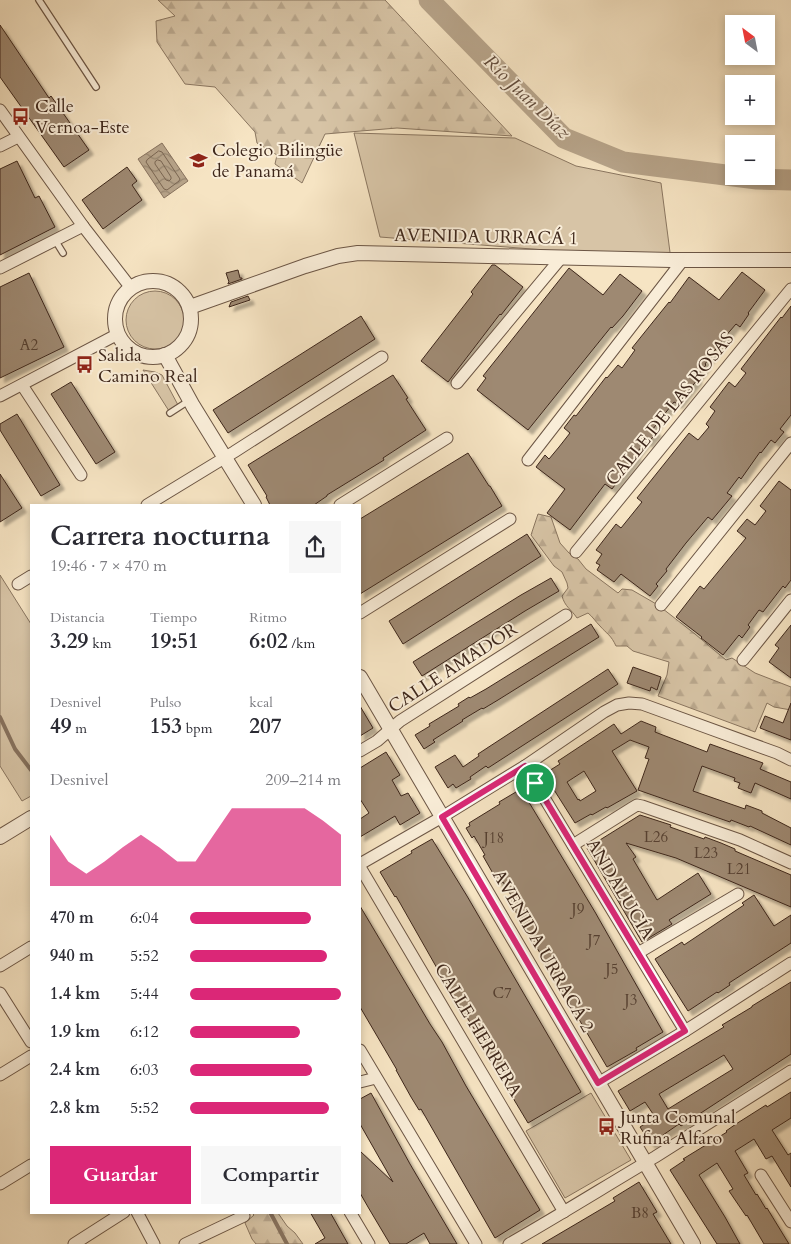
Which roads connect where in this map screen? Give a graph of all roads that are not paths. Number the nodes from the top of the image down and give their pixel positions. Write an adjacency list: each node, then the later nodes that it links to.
1 (39, 0): 2 (lane)
2 (96, 87)
3 (0, 110): 4 (street)
4 (18, 137): 5 (street); 6 (street)
5 (0, 146)
6 (83, 226): 7 (street); 13 (street)
7 (56, 240): 8 (lane); 12 (street)
8 (62, 253)
9 (562, 258): 10 (street, AVENIDA URRACÁ 1); 15 (street, AVENIDA URRACÁ 1); 19 (street)
10 (683, 260): 11 (street, AVENIDA URRACÁ 1); 27 (street)
11 (791, 260)
12 (0, 268)
13 (131, 288): 15 (street); 16 (street)
14 (791, 289): 33 (street, CALLE DE LAS ROSAS)
15 (190, 307): 17 (street)
16 (118, 334): 17 (street); 20 (street)
17 (165, 355): 22 (street)
18 (382, 357): 26 (street)
19 (458, 383)
20 (22, 385): 21 (street); 28 (street)
21 (0, 396)
22 (190, 400): 23 (lane); 26 (street)
23 (170, 413)
24 (447, 438): 31 (street)
25 (791, 443): 37 (street)
26 (224, 458): 29 (street); 30 (street)
27 (528, 460)
28 (81, 475)
29 (149, 504)
30 (253, 504)
31 (342, 504)
32 (510, 519): 38 (street)
33 (576, 552)
34 (30, 577): 35 (street)
35 (18, 584)
36 (791, 600): 40 (street)
37 (661, 605)
38 (361, 613)
39 (566, 616): 42 (street, CALLE AMADOR)
40 (743, 660)
41 (361, 679): 42 (street, AVENIDA URRACÁ 2)
42 (391, 730): 43 (street, CALLE AMADOR); 46 (street, AVENIDA URRACÁ 2)
43 (361, 750)
44 (791, 760): 45 (street)
45 (525, 766): 46 (street); 49 (street, ANDALUCÍA)
46 (442, 817): 51 (street); 67 (street, AVENIDA URRACÁ 2)
47 (30, 819): 48 (street)
48 (0, 837)
49 (573, 845): 50 (street); 55 (street, ANDALUCÍA)
50 (791, 863)
51 (361, 865)
52 (361, 868): 72 (street, CALLE HERRERA)
53 (738, 894): 55 (street)
54 (30, 948): 57 (street)
55 (638, 953): 59 (street, ANDALUCÍA)
56 (791, 963): 59 (street)
57 (0, 966)
58 (0, 993): 60 (street)
59 (685, 1031): 67 (street)
60 (30, 1040)
61 (361, 1052): 65 (street)
62 (30, 1057): 64 (street)
63 (791, 1070): 68 (street)
64 (0, 1076)
65 (376, 1078): 66 (street); 82 (street)
66 (361, 1082)
67 (598, 1083): 68 (street, AVENIDA URRACÁ 2)
68 (645, 1163): 72 (street); 84 (street, AVENIDA URRACÁ 2)
69 (30, 1166): 71 (street)
70 (762, 1175): 77 (street)
71 (0, 1184)
72 (564, 1212): 83 (street)
73 (121, 1214): 78 (street)
74 (138, 1214): 79 (street)
75 (351, 1214): 81 (street)
76 (244, 1216): 80 (street)
77 (791, 1222)
78 (74, 1244)
79 (154, 1244)
80 (185, 1244)
81 (369, 1244)
82 (476, 1244)
83 (509, 1244)
84 (693, 1244)

